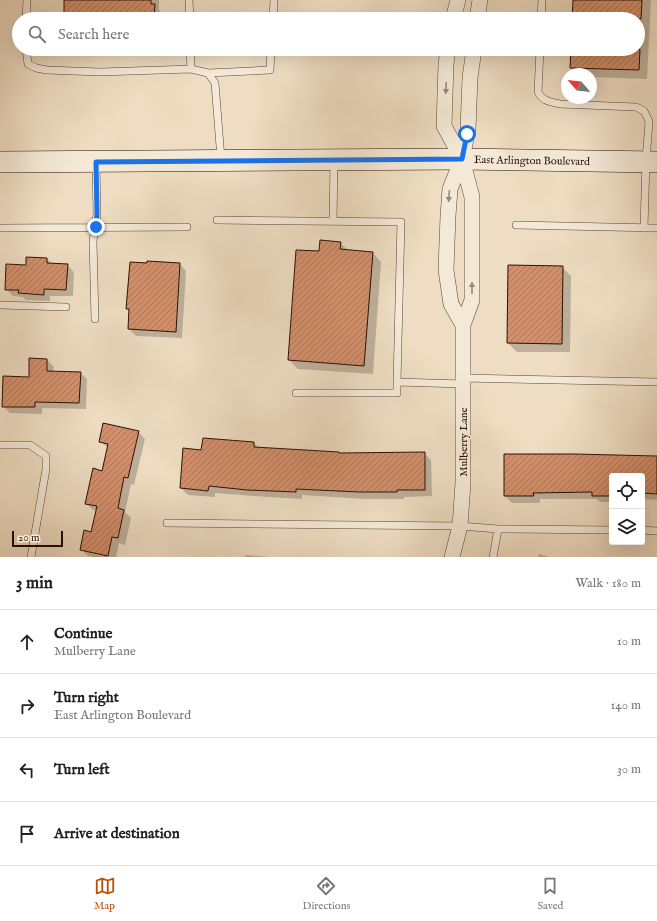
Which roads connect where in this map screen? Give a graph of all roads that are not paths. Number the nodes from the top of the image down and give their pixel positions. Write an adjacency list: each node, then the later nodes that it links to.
1 (26, 0): 7 (lane)
2 (189, 0): 8 (lane)
3 (274, 0): 9 (lane)
4 (458, 0): 10 (street)
5 (480, 0): 11 (street)
6 (542, 0): 12 (lane)
7 (26, 12)
8 (190, 12)
9 (273, 12)
10 (455, 12)
11 (478, 12)
12 (542, 12)
13 (27, 56): 19 (lane)
14 (190, 56): 19 (lane)
15 (271, 56): 20 (lane)
16 (447, 56): 21 (street, Mulberry Lane, one-way to 21)
17 (473, 56): 21 (street, Mulberry Lane)
18 (540, 56): 26 (lane)
19 (190, 69): 20 (lane)
20 (208, 72): 23 (lane)
21 (462, 159): 22 (main road, East Arlington Boulevard); 26 (main road, East Arlington Boulevard); 38 (street, Mulberry Lane, one-way to 21); 38 (street, Mulberry Lane, one-way to 38)
22 (334, 160): 23 (main road, East Arlington Boulevard); 28 (lane)
23 (221, 161): 25 (main road, East Arlington Boulevard)
24 (0, 162): 25 (main road, East Arlington Boulevard)
25 (96, 162): 30 (lane)
26 (652, 162): 33 (lane)
27 (217, 220): 28 (lane)
28 (333, 221): 40 (lane)
29 (516, 225): 33 (lane)
30 (96, 227): 31 (lane); 32 (lane); 37 (lane)
31 (187, 227)
32 (0, 228)
33 (644, 228): 34 (lane)
34 (657, 228)
35 (0, 305): 36 (lane)
36 (66, 307)
37 (95, 319)
38 (464, 325): 39 (street, Mulberry Lane)
39 (463, 381): 40 (lane); 41 (lane); 45 (street, Mulberry Lane)
40 (397, 382): 42 (lane)
41 (657, 382)
42 (296, 393)
43 (0, 445): 50 (lane)
44 (167, 523): 45 (lane)
45 (460, 526): 46 (lane); 51 (street, Mulberry Lane)
46 (498, 528): 47 (lane); 52 (lane)
47 (609, 530)
48 (645, 530): 49 (lane)
49 (657, 530)
50 (31, 557)
51 (452, 557)
52 (493, 557)

